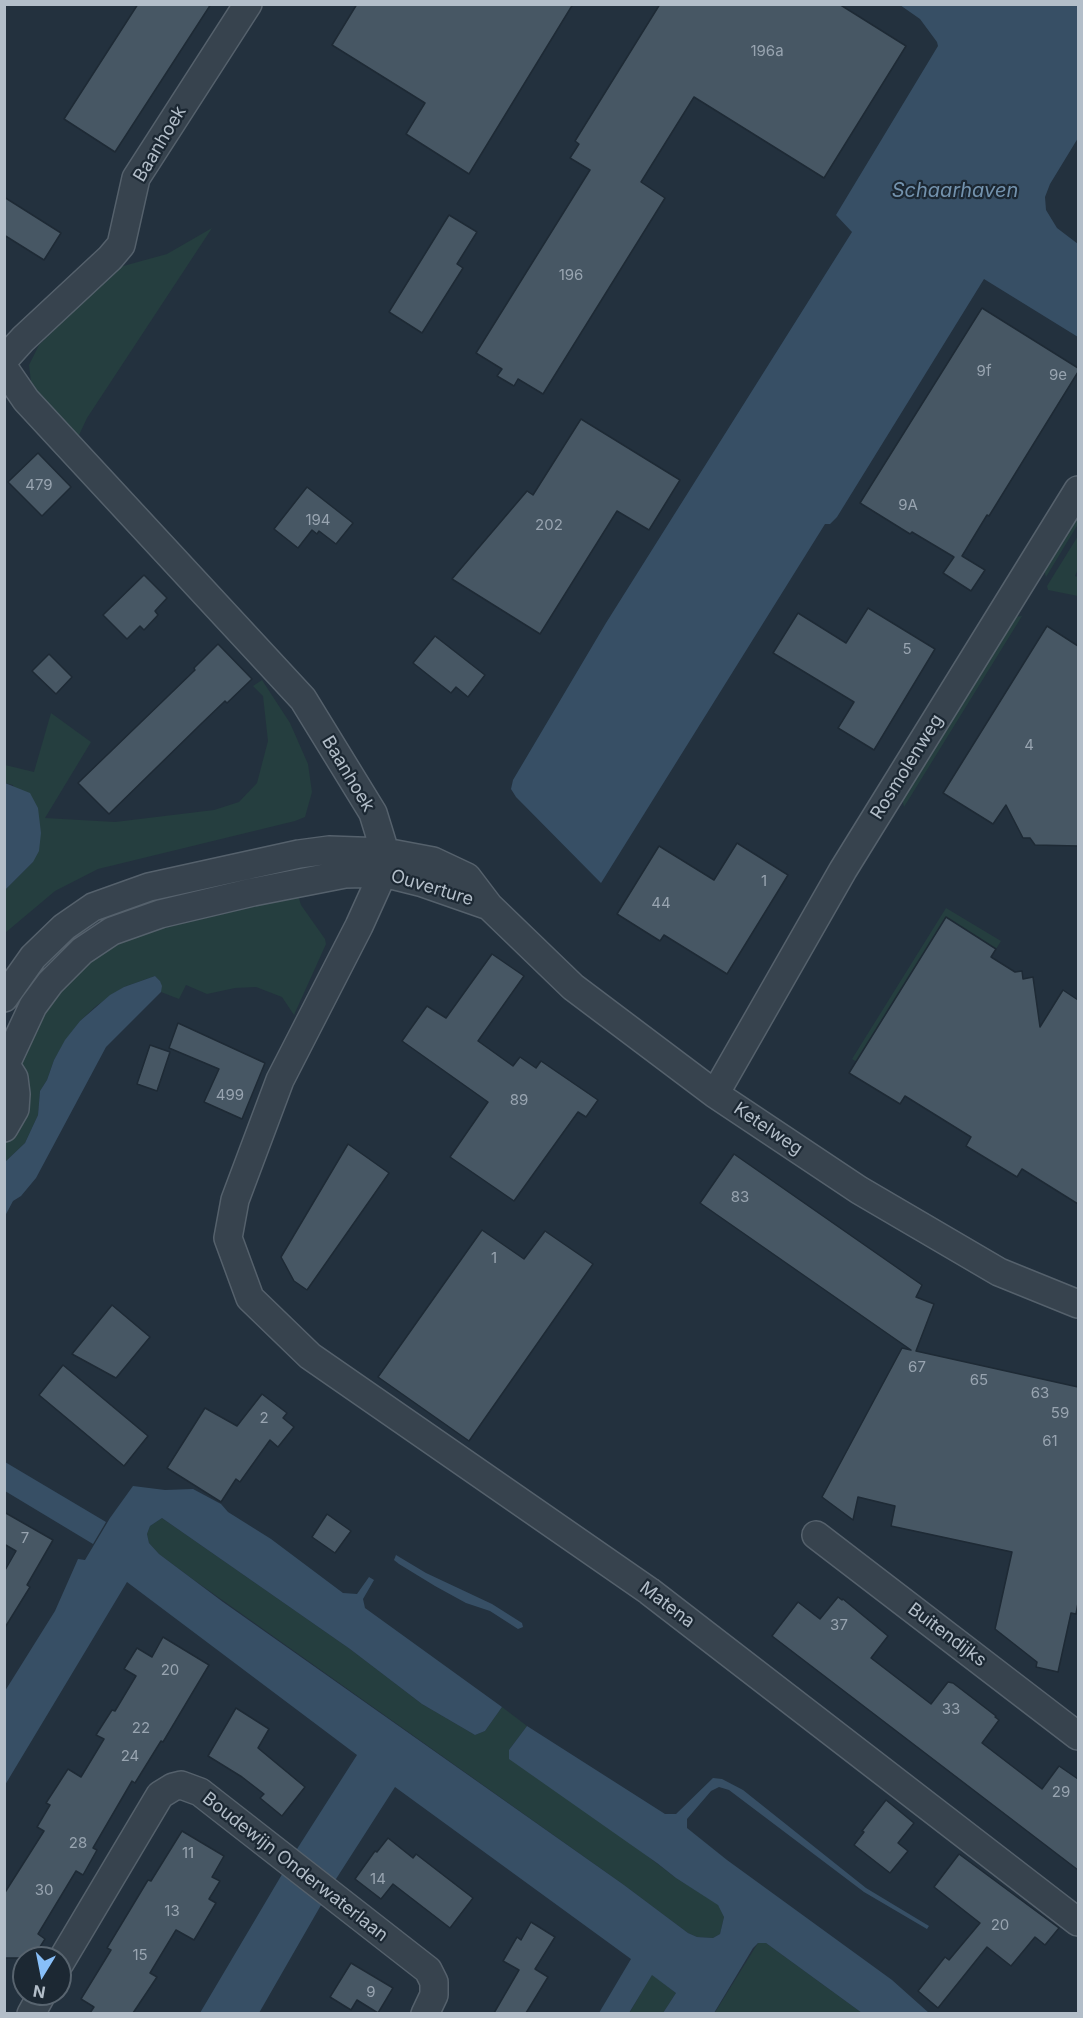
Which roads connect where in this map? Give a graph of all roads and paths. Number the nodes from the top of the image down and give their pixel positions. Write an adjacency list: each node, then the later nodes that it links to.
1 (248, 4): 2 (street, Baanhoek)
2 (4, 360)
3 (4, 368): 5 (street, Baanhoek)
4 (1078, 490): 9 (street, Rosmolenweg)
5 (384, 862): 6 (street, Ouverture); 7 (street, Ouverture); 8 (street, Ouverture); 14 (street, Matena)
6 (489, 906): 9 (street, Ketelweg)
7 (4, 998)
8 (5, 1063): 10 (street)
9 (716, 1094): 11 (street, Ketelweg)
10 (4, 1128)
11 (1078, 1304)
12 (816, 1535): 13 (street, Buitendijks)
13 (1078, 1736)
14 (1078, 1922)
15 (70, 1946): 16 (street, Boudewijn Onderwaterlaan)
16 (425, 2013)

